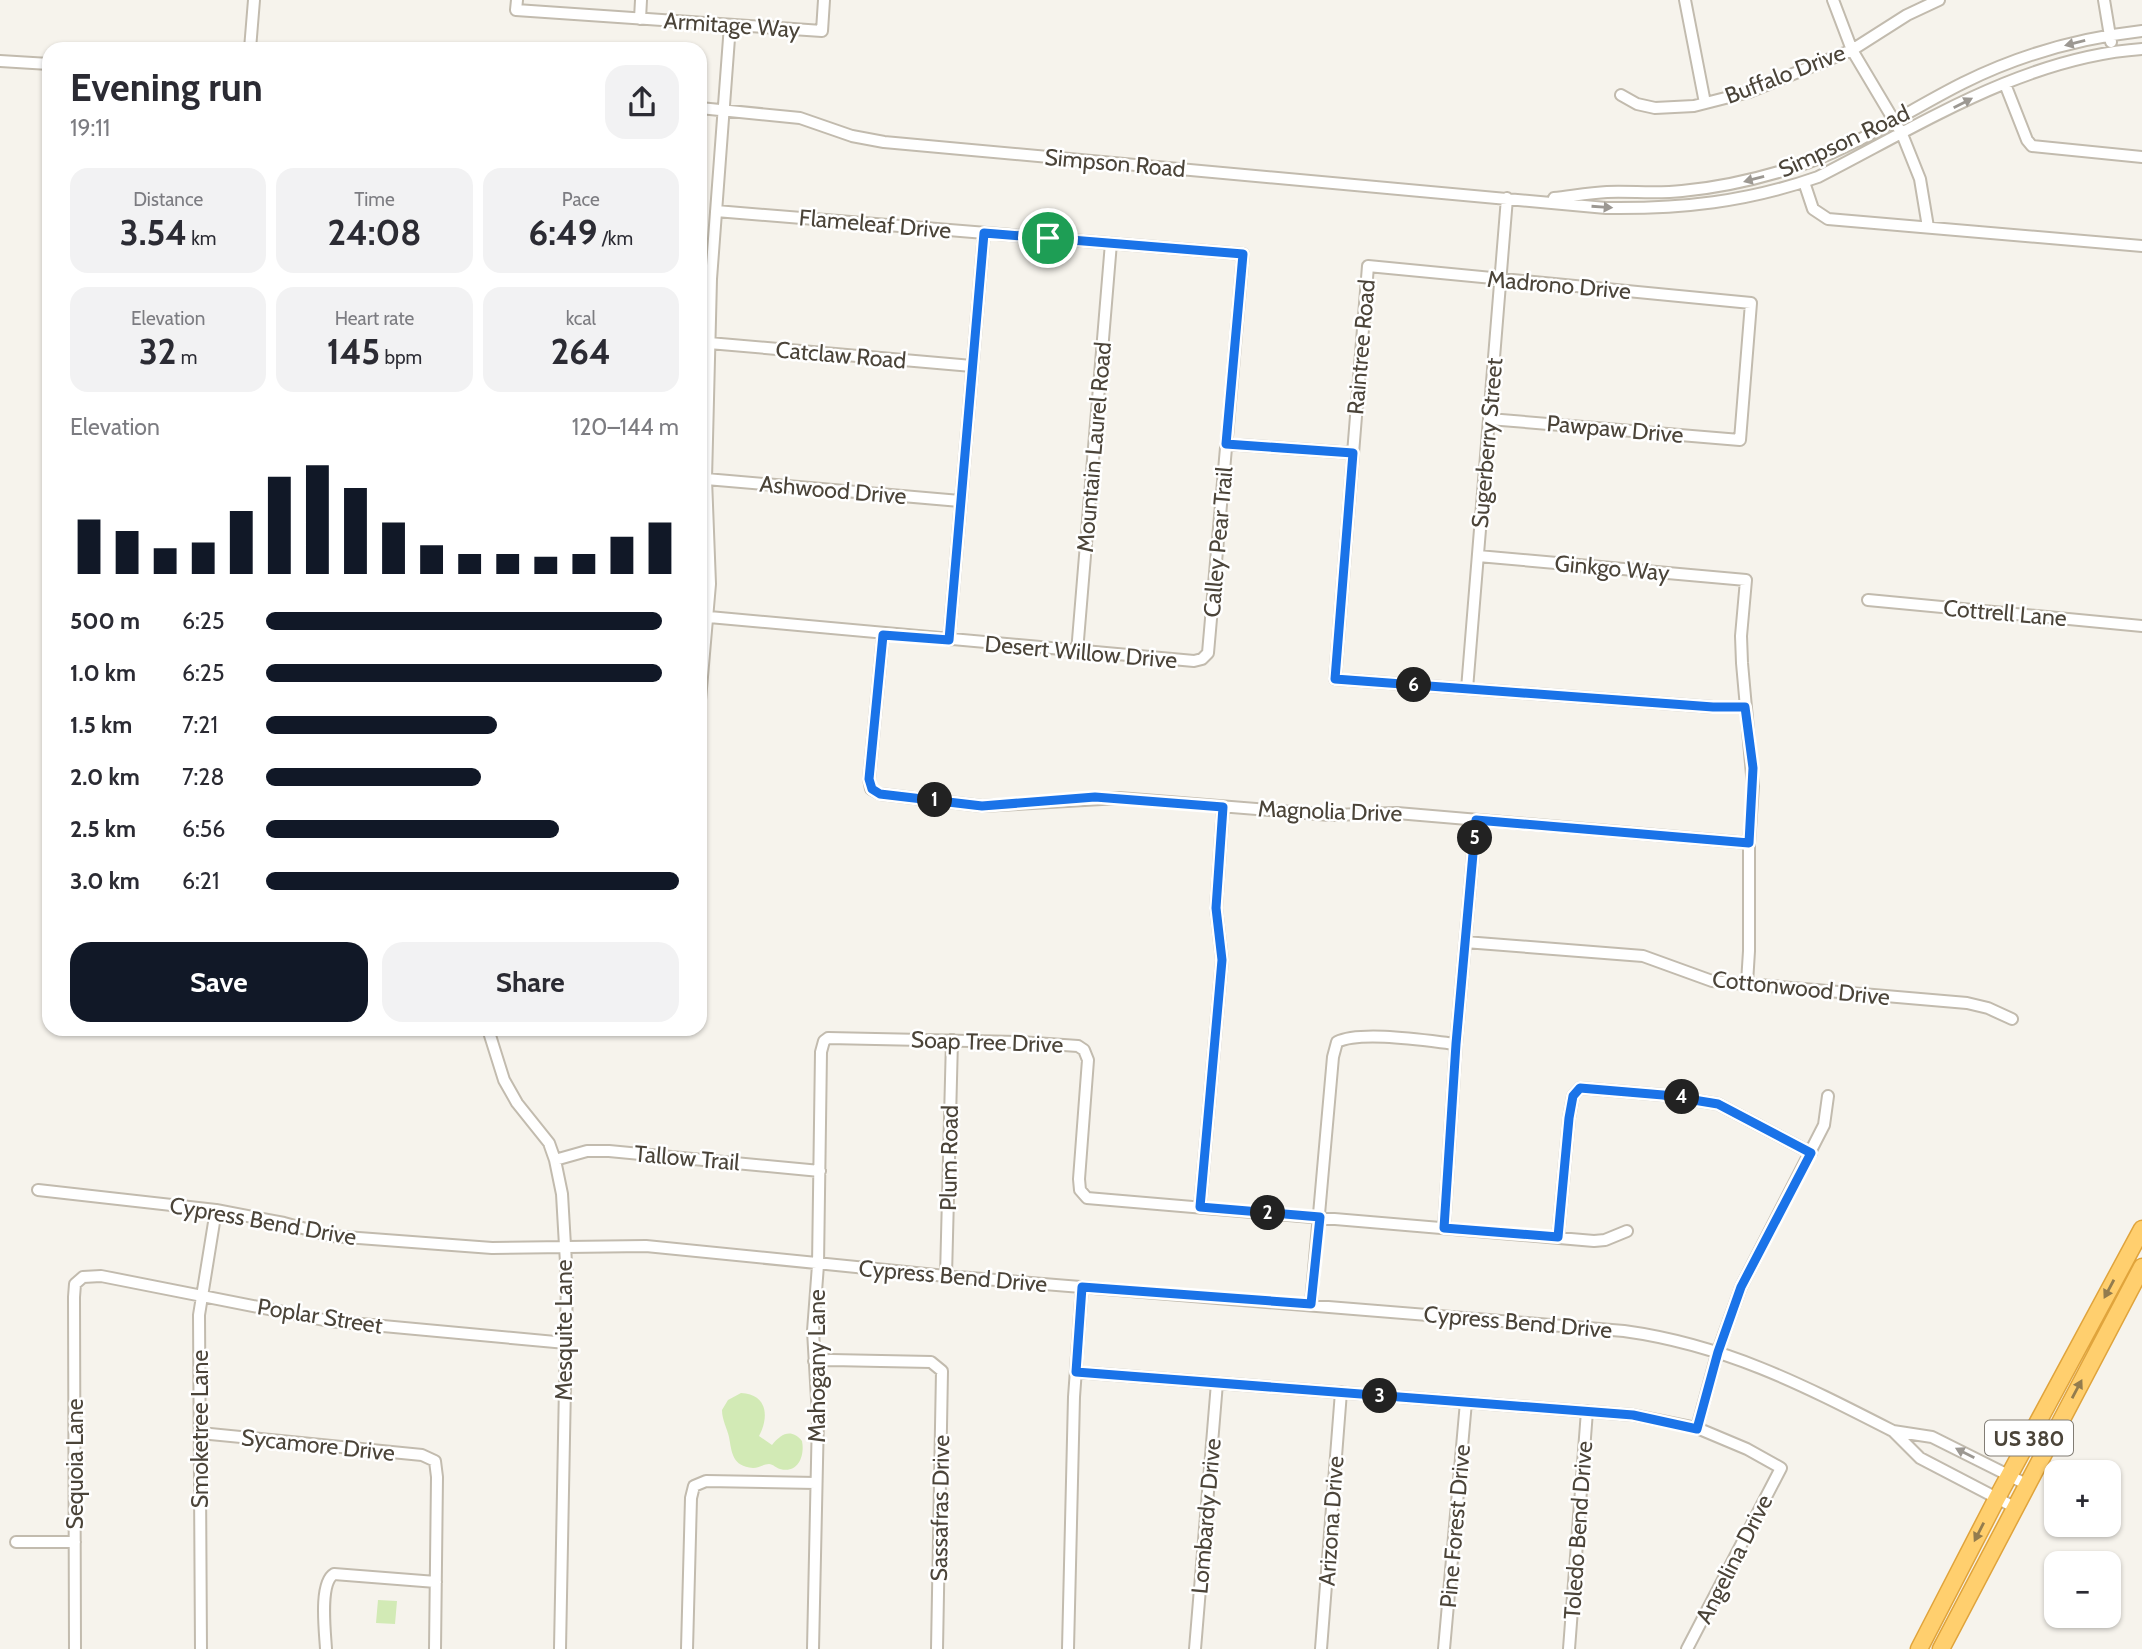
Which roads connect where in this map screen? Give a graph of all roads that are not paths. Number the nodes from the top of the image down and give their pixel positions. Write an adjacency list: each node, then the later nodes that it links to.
1 (254, 0): 13 (street)
2 (641, 0): 9 (street)
3 (824, 0): 10 (street, Armitage Way)
4 (1685, 0): 21 (street)
5 (1833, 0): 15 (street)
6 (1939, 0): 15 (street, Buffalo Drive)
7 (2104, 0): 12 (street)
8 (517, 5): 9 (street, Armitage Way)
9 (640, 19): 10 (street, Armitage Way)
10 (730, 25): 23 (street)
11 (2142, 31): 12 (street, Simpson Road)
12 (2110, 35): 16 (street); 24 (street, Simpson Road, one-way to 24)
13 (251, 42)
14 (2142, 49): 16 (street, Simpson Road)
15 (1852, 50): 21 (street, Buffalo Drive); 24 (street)
16 (2113, 51): 19 (street, Simpson Road)
17 (0, 61): 18 (street)
18 (42, 64)
19 (2004, 84): 25 (street, Simpson Road, one-way to 19); 26 (street)
20 (1621, 95): 21 (street, Buffalo Drive)
21 (1704, 103)
22 (707, 109): 23 (street, Simpson Road)
23 (724, 110): 28 (street, Simpson Road); 30 (street)
24 (1894, 120): 25 (street); 29 (street, Simpson Road, one-way to 29)
25 (1902, 134): 27 (street, Simpson Road); 31 (street)
26 (2142, 157)
27 (1804, 182): 29 (street, Simpson Road, one-way to 27); 31 (street, Simpson Road)
28 (1507, 198): 29 (street, Simpson Road); 37 (street, Sugerberry Street)
29 (1534, 201)
30 (716, 211): 32 (street, Flameleaf Drive); 38 (street)
31 (1928, 227): 34 (street, Simpson Road)
32 (984, 233): 33 (street, Flameleaf Drive); 39 (street)
33 (1111, 243): 35 (street, Flameleaf Drive); 55 (street, Mountain Laurel Road)
34 (2142, 246)
35 (1243, 254): 43 (street, Calley Pear Trail)
36 (1368, 266): 37 (street, Madrono Drive); 44 (street, Raintree Road)
37 (1501, 279): 41 (street, Sugerberry Street); 42 (street, Madrono Drive)
38 (709, 344): 39 (street, Catclaw Road); 40 (street)
39 (972, 366): 46 (street)
40 (707, 373)
41 (1489, 419): 42 (street, Pawpaw Drive); 48 (street, Sugerberry Street)
42 (1740, 440)
43 (1226, 444): 44 (street); 56 (street, Calley Pear Trail)
44 (1353, 453): 57 (street, Raintree Road)
45 (707, 478): 46 (street, Ashwood Drive)
46 (960, 501): 54 (street)
47 (707, 505): 50 (street)
48 (1478, 556): 57 (street, Sugerberry Street); 58 (street, Ginkgo Way)
49 (1868, 600): 51 (street, Cottrell Lane)
50 (709, 617): 52 (street, Desert Willow Drive); 53 (street)
51 (2142, 626)
52 (883, 635): 54 (street, Desert Willow Drive); 59 (street, Magnolia Drive)
53 (707, 636)
54 (949, 640): 55 (street, Desert Willow Drive)
55 (1077, 652): 56 (street, Desert Willow Drive)
56 (1202, 659)
57 (1467, 689): 58 (street)
58 (1745, 707): 61 (street)
59 (1223, 807): 60 (street, Magnolia Drive); 74 (street)
60 (1476, 820): 61 (street, Magnolia Drive); 62 (street)
61 (1749, 843): 63 (street)
62 (1465, 942): 63 (street, Cottonwood Drive); 68 (street)
63 (1747, 984): 64 (street, Cottonwood Drive)
64 (2012, 1019)
65 (490, 1036): 71 (street, Mesquite Lane)
66 (951, 1040): 67 (street, Soap Tree Drive); 74 (street, Soap Tree Drive); 84 (street, Plum Road)
67 (824, 1041): 72 (street, Mahogany Lane)
68 (1456, 1044): 76 (street); 77 (street)
69 (1828, 1096): 70 (street)
70 (1811, 1153): 80 (street); 90 (street)
71 (555, 1160): 72 (street, Tallow Trail); 81 (street, Mesquite Lane)
72 (820, 1171): 82 (street, Mahogany Lane)
73 (38, 1190): 75 (street, Cypress Bend Drive)
74 (1200, 1207): 76 (street, Soap Tree Drive)
75 (216, 1210): 81 (street, Cypress Bend Drive); 87 (street, Smoketree Lane)
76 (1320, 1217): 77 (street, Soap Tree Drive); 88 (street)
77 (1444, 1228): 80 (street, Soap Tree Drive)
78 (2142, 1229): 100 (highway, US 380, one-way to 100)
79 (1627, 1231): 80 (street, Soap Tree Drive)
80 (1558, 1237)
81 (563, 1248): 82 (street, Cypress Bend Drive); 89 (street, Mesquite Lane)
82 (818, 1265): 84 (street, Cypress Bend Drive); 91 (street, Mahogany Lane)
83 (2142, 1267): 102 (highway, US 380, one-way to 83)
84 (946, 1276): 86 (street, Cypress Bend Drive)
85 (78, 1280): 87 (street, Poplar Street); 106 (street, Sequoia Lane)
86 (1082, 1287): 88 (street, Cypress Bend Drive); 92 (street)
87 (201, 1294): 89 (street, Poplar Street); 99 (street, Smoketree Lane)
88 (1311, 1304): 90 (street, Cypress Bend Drive)
89 (566, 1343): 112 (street, Mesquite Lane)
90 (1718, 1352): 97 (street); 98 (street, Cypress Bend Drive)
91 (814, 1361): 101 (street, Mahogany Lane); 115 (street, Sassafras Drive)
92 (1076, 1372): 93 (street); 116 (street)
93 (1217, 1383): 94 (street); 117 (street, Lombardy Drive)
94 (1341, 1392): 95 (street); 118 (street, Arizona Drive)
95 (1466, 1402): 96 (street); 119 (street, Pine Forest Drive)
96 (1587, 1412): 97 (street); 120 (street, Toledo Bend Drive)
97 (1697, 1429): 121 (street, Angelina Drive)
98 (1893, 1431): 100 (street, Cypress Bend Drive, one-way to 98); 103 (street, Cypress Bend Drive)
99 (200, 1433): 107 (street, Sycamore Drive); 109 (street, Smoketree Lane)
100 (2009, 1476): 102 (street, Cypress Bend Drive); 103 (highway, US 380)
101 (816, 1483): 113 (street); 114 (street, Mahogany Lane)
102 (2026, 1484): 104 (highway, US 380)
103 (1997, 1498): 104 (street, Cypress Bend Drive); 122 (highway, US 380, one-way to 122)
104 (2014, 1507): 123 (highway, US 380)
105 (16, 1542): 106 (street)
106 (75, 1542): 108 (street, Sequoia Lane)
107 (436, 1582): 110 (street); 111 (street)
108 (75, 1649)
109 (201, 1649)
110 (326, 1649)
111 (435, 1649)
112 (561, 1649)
113 (687, 1649)
114 (813, 1649)
115 (937, 1649)
116 (1068, 1649)
117 (1195, 1649)
118 (1321, 1649)
119 (1444, 1649)
120 (1569, 1649)
121 (1687, 1649)
122 (1919, 1649)
123 (1941, 1649)

